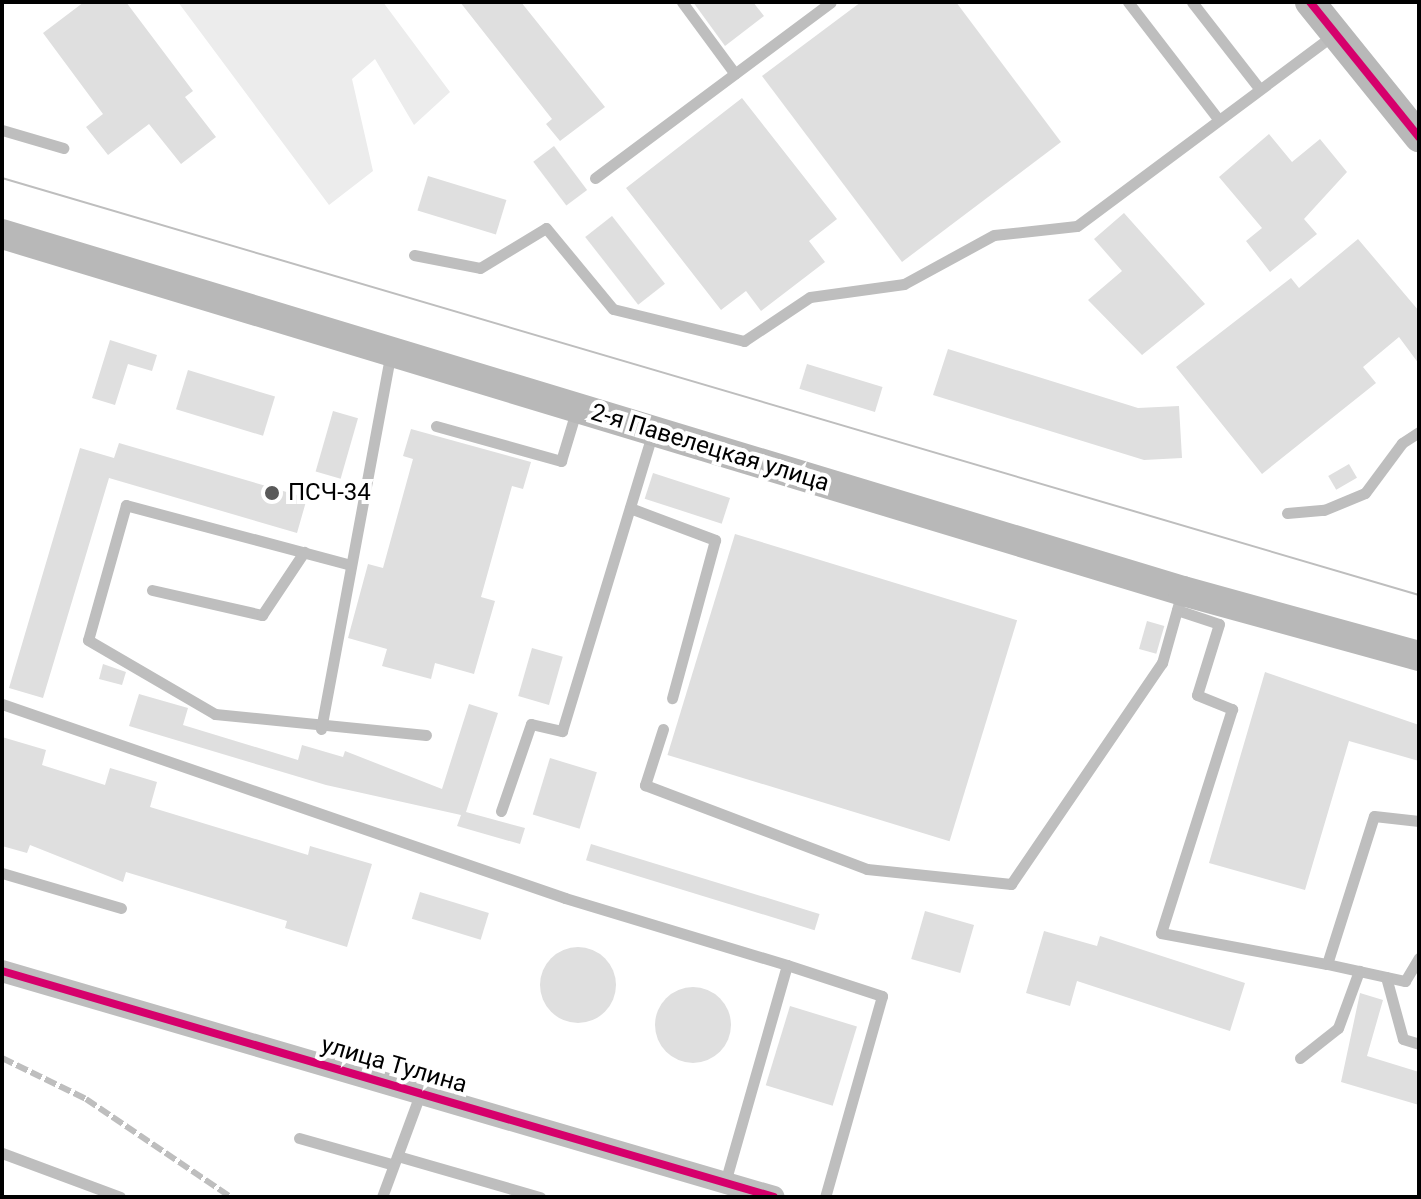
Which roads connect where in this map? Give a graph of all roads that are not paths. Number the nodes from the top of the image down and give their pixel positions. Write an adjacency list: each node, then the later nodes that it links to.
1 (682, 2): 7 (lane)
2 (831, 2): 7 (lane)
3 (1128, 2): 9 (lane)
4 (1192, 2): 8 (lane)
5 (1310, 2): 6 (main road)
6 (1335, 34): 8 (lane); 11 (main road)
7 (735, 74): 13 (lane)
8 (1259, 88): 9 (lane)
9 (1218, 119): 15 (lane)
10 (2, 130): 12 (lane)
11 (1419, 137)
12 (63, 148)
13 (595, 178)
14 (2, 234): 16 (main road, 2-я Павелецкая улица)
15 (414, 255)
16 (391, 352): 17 (main road, 2-я Павелецкая улица); 24 (lane)
17 (577, 408): 18 (lane); 19 (main road, 2-я Павелецкая улица)
18 (436, 426)
19 (653, 431): 21 (lane); 26 (main road, 2-я Павелецкая улица)
20 (1419, 432): 22 (lane)
21 (630, 508): 28 (lane); 33 (lane)
22 (1287, 513)
23 (304, 552): 24 (lane); 25 (lane); 30 (lane)
24 (351, 565): 30 (lane)
25 (152, 590)
26 (1180, 601): 27 (main road, 2-я Павелецкая улица); 31 (lane); 38 (lane)
27 (1419, 656)
28 (672, 698)
29 (2, 704): 39 (lane)
30 (321, 729): 32 (lane)
31 (663, 729)
32 (426, 735)
33 (501, 811)
34 (1419, 821): 38 (lane)
35 (2, 873): 36 (lane)
36 (121, 908)
37 (1419, 958): 42 (lane)
38 (1327, 964): 41 (lane)
39 (787, 965): 49 (lane); 54 (lane)
40 (2, 971): 45 (street, улица Тулина)
41 (1359, 971): 42 (lane); 44 (lane)
42 (1386, 977): 43 (lane)
43 (1419, 1044)
44 (1300, 1058)
45 (420, 1094): 48 (lane); 49 (street, улица Тулина)
46 (299, 1138): 48 (lane)
47 (2, 1153): 50 (lane)
48 (396, 1161): 51 (lane); 52 (lane)
49 (725, 1183): 53 (street, улица Тулина)
50 (120, 1197)
51 (382, 1197)
52 (540, 1197)
53 (774, 1197)
54 (825, 1197)

